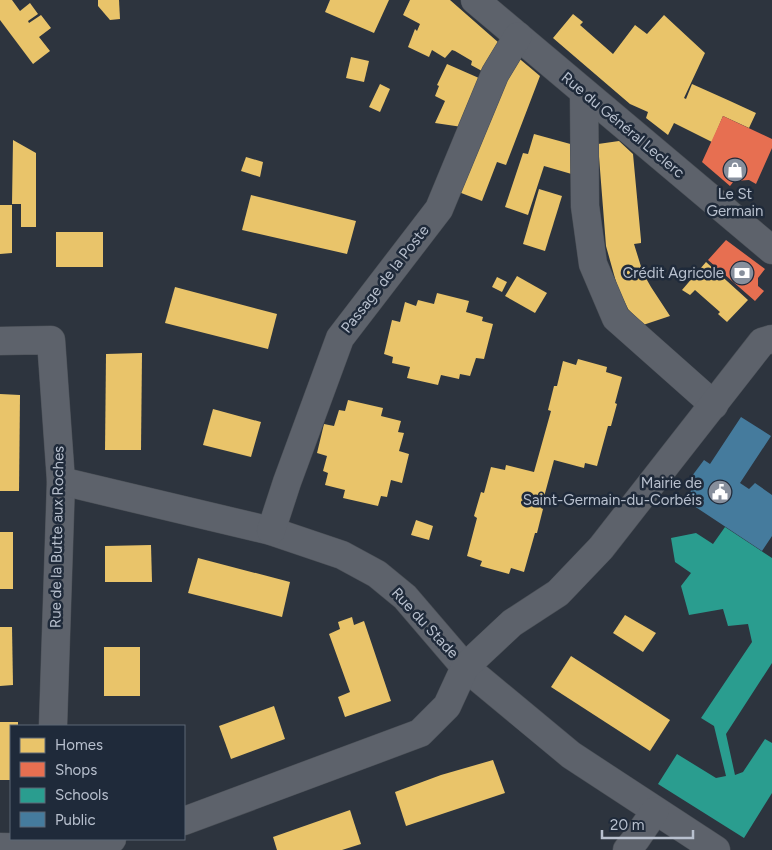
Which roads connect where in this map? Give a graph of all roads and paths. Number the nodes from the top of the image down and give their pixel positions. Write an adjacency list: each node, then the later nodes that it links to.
1 (476, 0): 2 (street, Rue du Général Leclerc)
2 (518, 36): 3 (street, Rue du Général Leclerc); 9 (street, Passage de la Poste)
3 (584, 93): 4 (street, Rue du Général Leclerc); 7 (street)
4 (772, 250)
5 (772, 339): 7 (street)
6 (0, 342): 8 (street, Rue de la Butte aux Roches)
7 (714, 405): 10 (street)
8 (61, 480): 9 (street, Rue du Stade); 11 (street, Rue de la Butte aux Roches)
9 (272, 531): 10 (street, Rue du Stade)
10 (465, 667): 12 (street, Rue du Stade); 13 (street)
11 (53, 725)
12 (655, 811): 17 (street); 18 (street, Rue du Stade)
13 (185, 821)
14 (96, 840): 15 (street)
15 (50, 843): 16 (street)
16 (0, 847)
17 (627, 850)
18 (716, 850)

